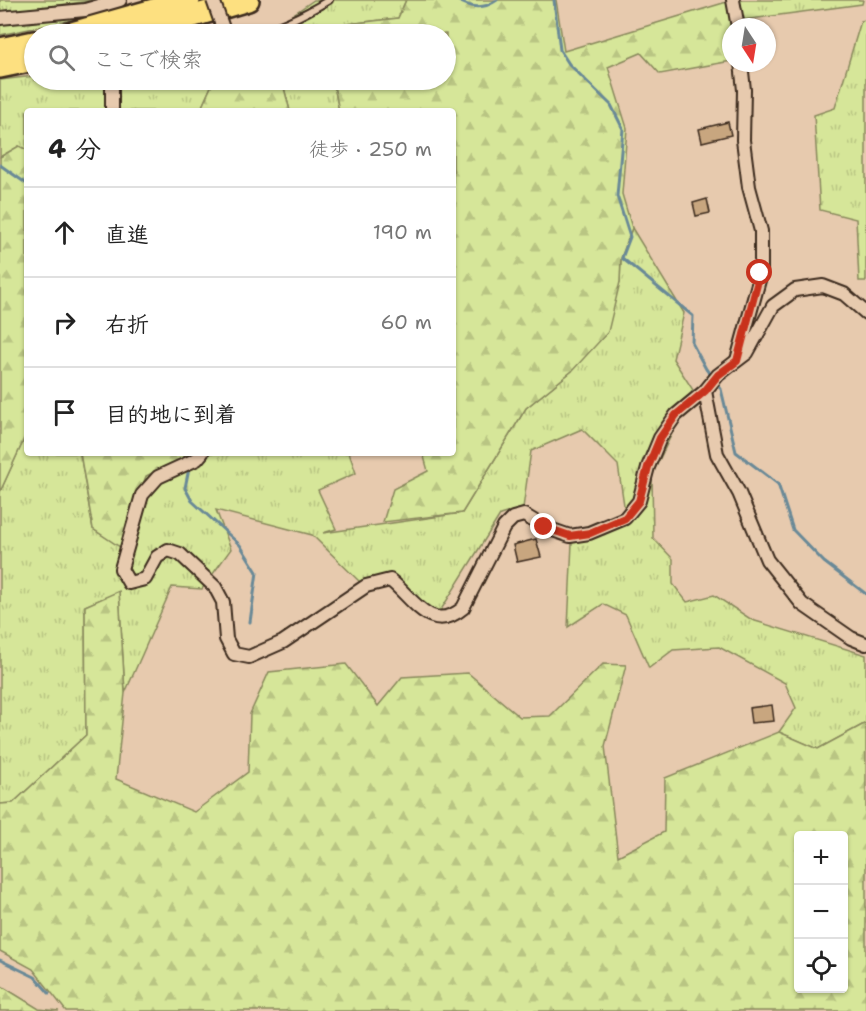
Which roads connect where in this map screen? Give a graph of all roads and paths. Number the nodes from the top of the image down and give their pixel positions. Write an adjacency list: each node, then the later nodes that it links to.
1 (120, 0): 7 (street)
2 (189, 0): 9 (highway)
3 (213, 0): 11 (street, bridge)
4 (248, 0): 10 (highway)
5 (329, 0): 12 (lane)
6 (733, 0): 8 (street)
7 (0, 18)
8 (736, 18)
9 (104, 24)
10 (167, 24)
11 (221, 24)
12 (285, 24)
13 (24, 44): 14 (highway)
14 (0, 49)
15 (24, 62): 16 (highway)
16 (0, 67)
17 (742, 72): 21 (street)
18 (112, 90): 19 (street)
19 (112, 108)
20 (866, 313): 21 (street)
21 (737, 361): 22 (street)
22 (707, 388): 23 (street); 24 (street)
23 (200, 456)
24 (866, 644)

